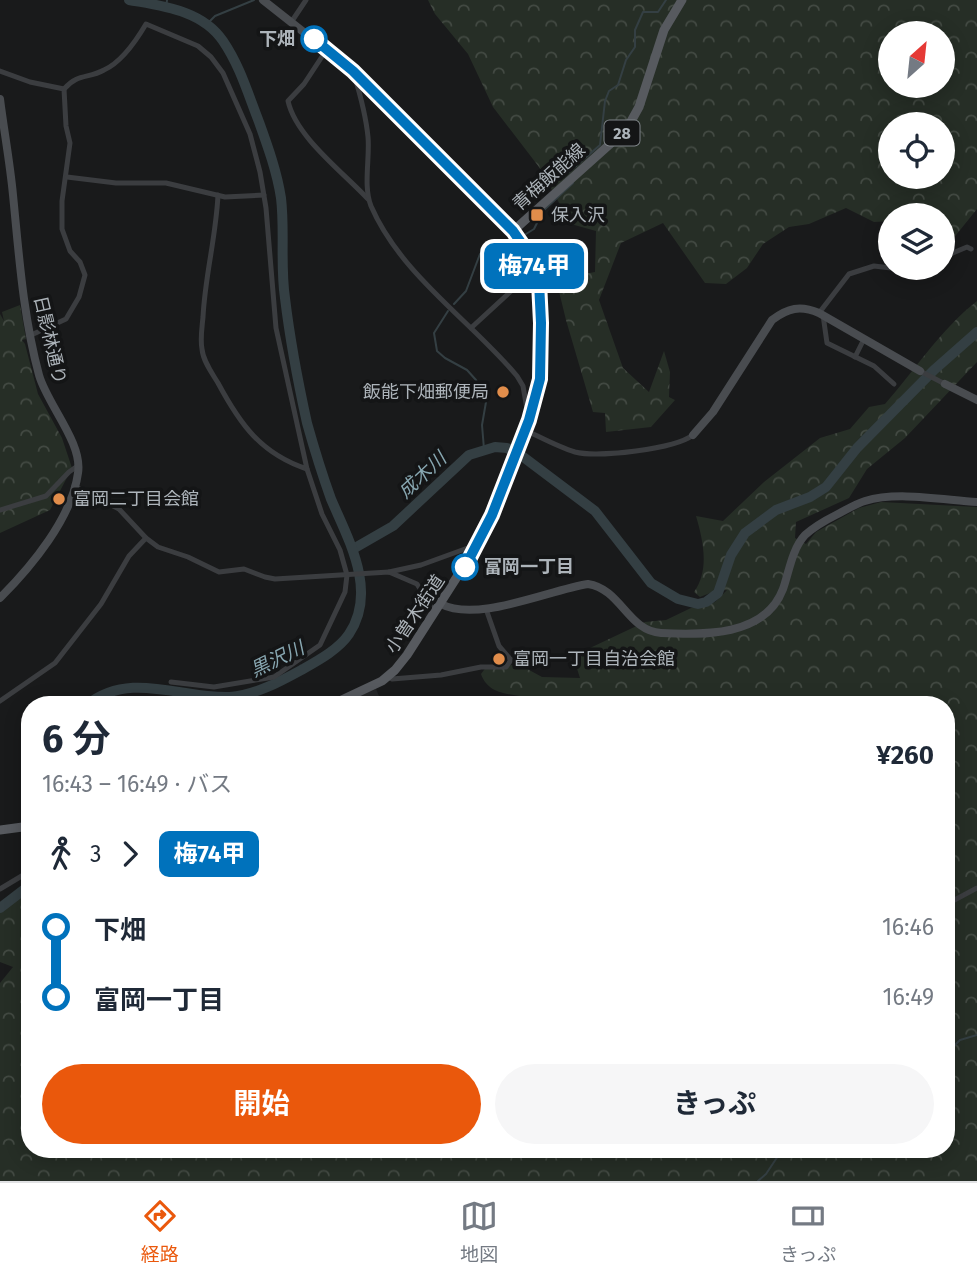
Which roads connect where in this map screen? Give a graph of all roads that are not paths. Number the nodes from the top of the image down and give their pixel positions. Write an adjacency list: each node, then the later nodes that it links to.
1 (263, 0): 4 (main road)
2 (306, 0): 4 (street)
3 (682, 0): 14 (main road, 青梅飯能線 / 28)
4 (292, 21): 5 (main road)
5 (327, 49): 7 (main road); 13 (street)
6 (0, 71): 8 (street)
7 (353, 71): 13 (street); 14 (main road)
8 (64, 89): 10 (street); 12 (street)
9 (0, 99): 21 (main road, 日影林通り)
10 (67, 177): 11 (street); 21 (street)
11 (218, 195): 12 (street); 32 (street)
12 (264, 195): 32 (street)
13 (370, 200): 20 (street)
14 (513, 231): 18 (main road, 小曽木街道)
15 (971, 249): 16 (street)
16 (955, 252)
17 (878, 266): 19 (street)
18 (536, 271): 20 (street); 28 (main road, 小曽木街道)
19 (821, 314): 22 (main road); 23 (street); 30 (main road)
20 (471, 328): 28 (street)
21 (29, 337): 31 (main road, 日影林通り)
22 (864, 339): 23 (street); 24 (main road)
23 (855, 357): 25 (street)
24 (920, 371): 26 (street)
25 (894, 384)
26 (945, 384): 27 (main road)
27 (977, 400)
28 (529, 420): 29 (main road, 小曽木街道)
29 (524, 432): 30 (street); 37 (main road, 小曽木街道)
30 (693, 435)
31 (79, 466): 33 (main road); 35 (street)
32 (307, 469): 39 (street)
33 (74, 486): 36 (street); 40 (main road)
34 (977, 502): 42 (main road)
35 (0, 510)
36 (146, 538): 39 (street); 47 (street)
37 (478, 544): 38 (street); 41 (main road, 小曽木街道)
38 (389, 572): 39 (street); 43 (street)
39 (350, 574): 45 (street)
40 (0, 598)
41 (441, 604): 42 (main road); 43 (main road, 小曽木街道)
42 (486, 609): 44 (street)
43 (435, 613): 44 (main road, 小曽木街道)
44 (387, 677): 46 (main road, 小曽木街道)
45 (171, 682)
46 (349, 696)
47 (0, 701)
48 (21, 827): 49 (main road)
49 (0, 830)
50 (21, 876): 52 (street)
51 (977, 888): 53 (street)
52 (0, 889)
53 (955, 900)

